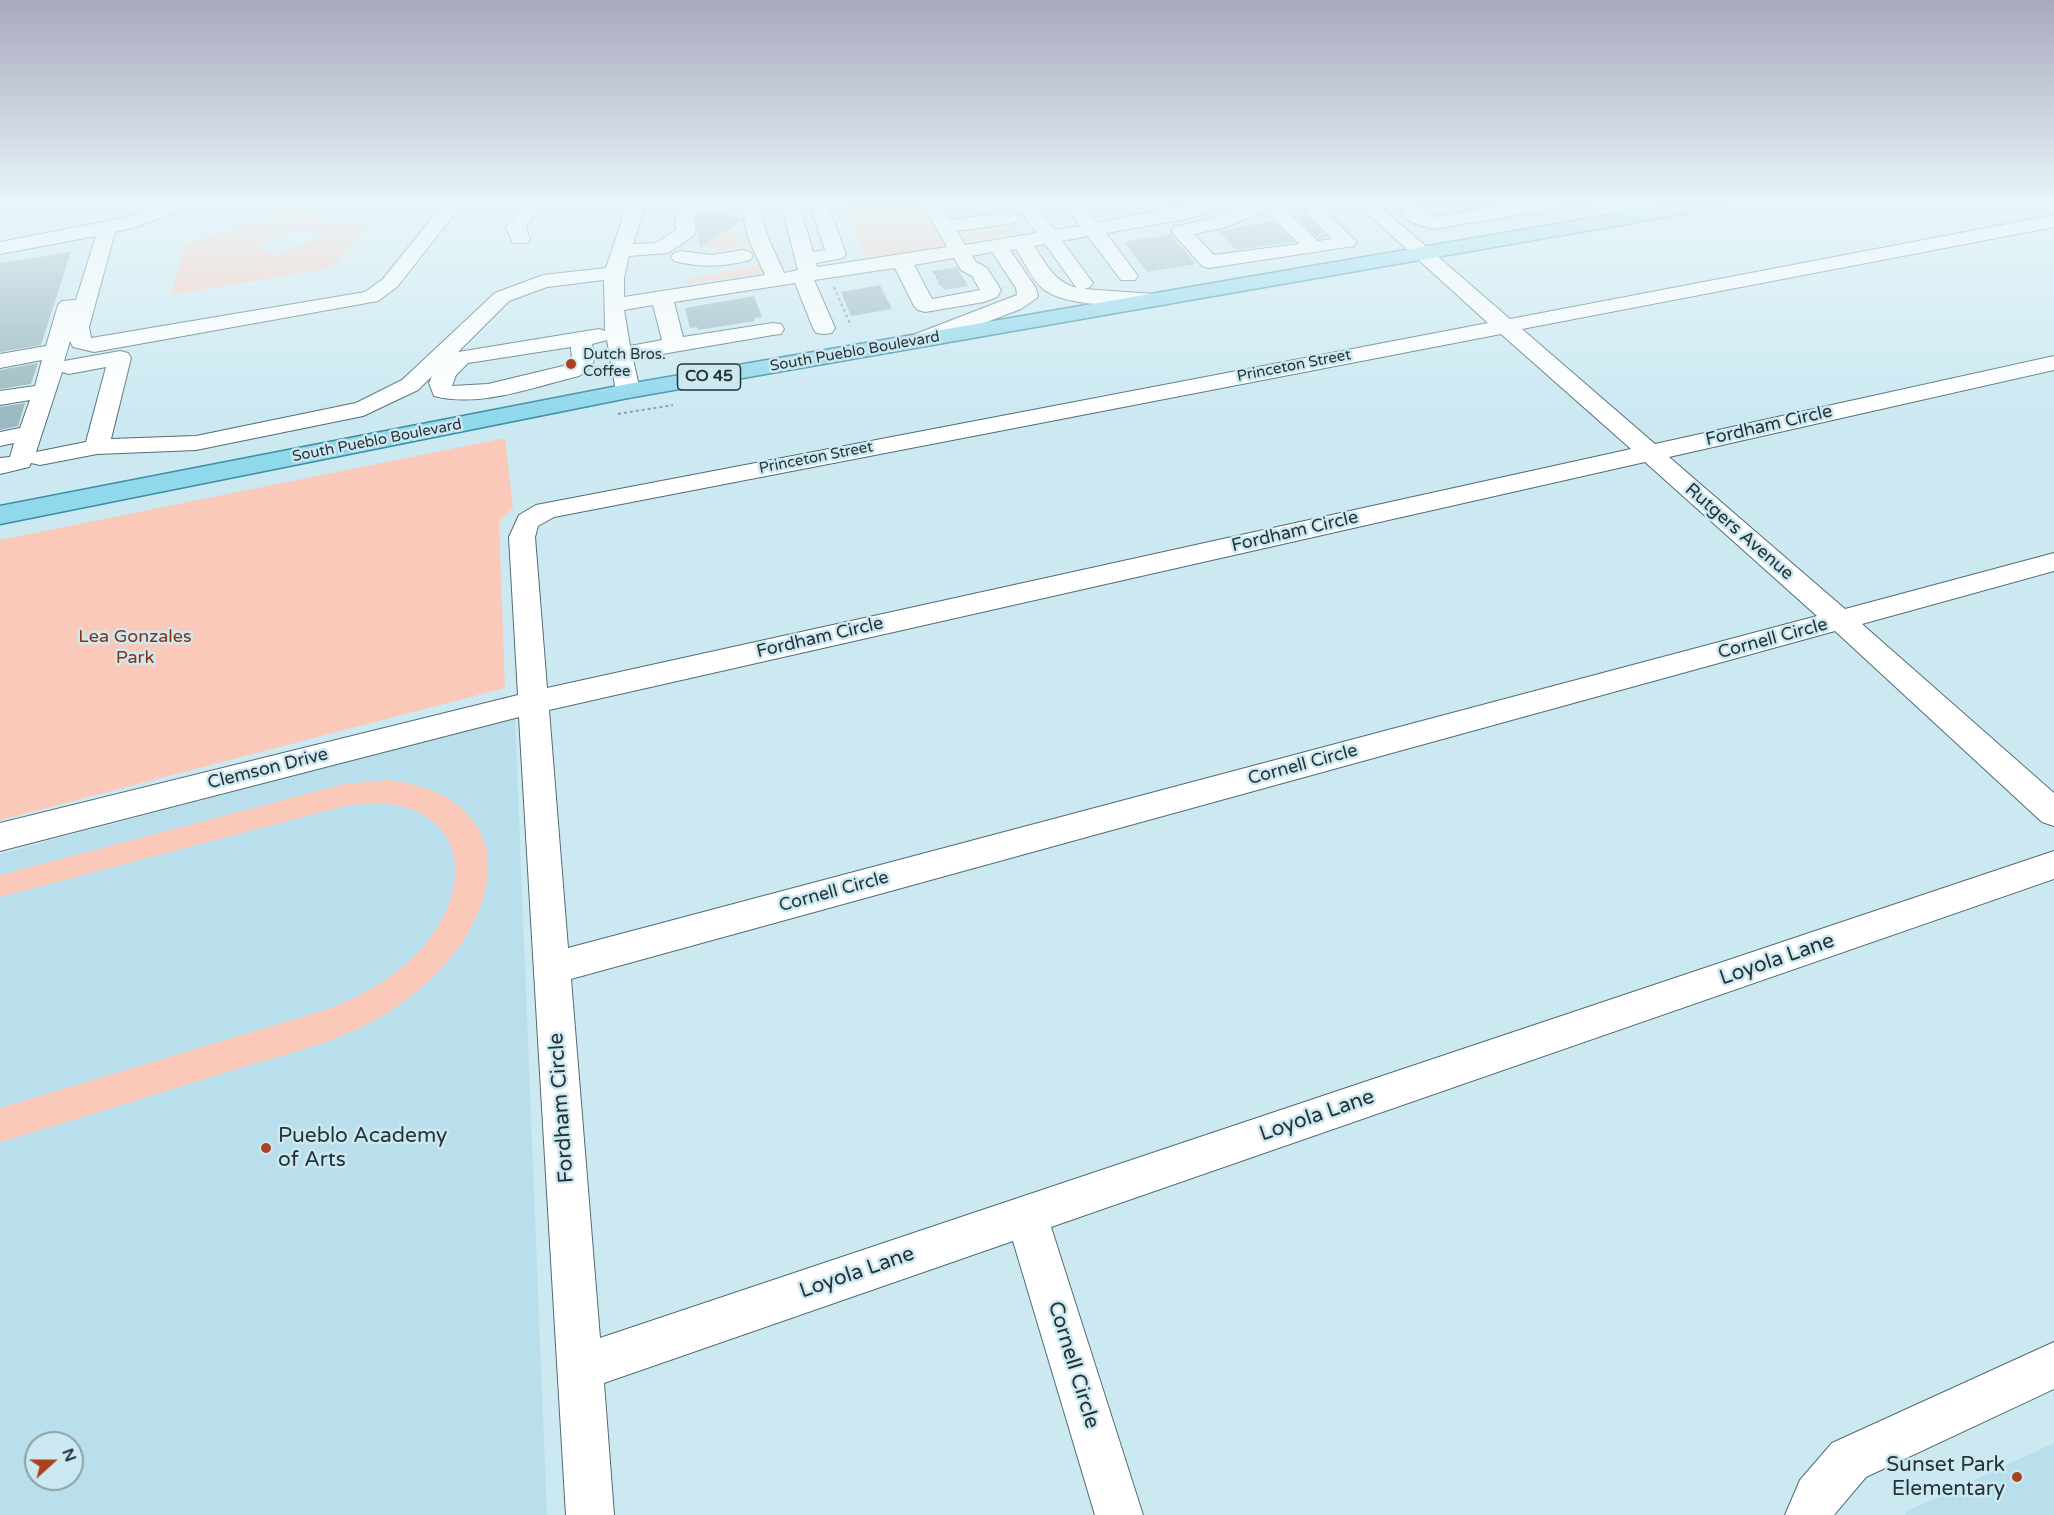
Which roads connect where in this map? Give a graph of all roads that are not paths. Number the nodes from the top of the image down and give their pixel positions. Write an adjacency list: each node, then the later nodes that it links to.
1 (615, 273): 23 (street)
2 (83, 274): 30 (street)
3 (95, 274): 4 (street)
4 (397, 274)
5 (609, 274): 32 (street)
6 (678, 274): 20 (street)
7 (775, 274): 18 (street)
8 (792, 274): 18 (street)
9 (807, 274): 24 (street)
10 (908, 274): 11 (street)
11 (981, 274)
12 (1016, 274): 27 (street)
13 (1042, 274): 21 (street)
14 (1076, 274): 19 (street)
15 (1308, 274): 21 (main road, South Pueblo Boulevard / CO 45)
16 (1445, 274): 22 (street, Rutgers Avenue)
17 (1778, 274): 22 (street, Princeton Street)
18 (777, 279): 20 (street)
19 (1083, 283)
20 (671, 296): 23 (street); 28 (street)
21 (1162, 299): 27 (main road, South Pueblo Boulevard / CO 45)
22 (1505, 326): 41 (street, Rutgers Avenue); 44 (street, Princeton Street)
23 (617, 327): 26 (street); 28 (street); 29 (street); 35 (street)
24 (824, 328)
25 (773, 329): 28 (street)
26 (580, 339): 29 (street); 29 (street)
27 (921, 340): 35 (main road, South Pueblo Boulevard / CO 45)
28 (674, 345)
29 (473, 350): 32 (street)
30 (63, 359): 31 (street); 34 (street); 40 (street)
31 (0, 361)
32 (435, 362): 40 (street)
33 (2054, 363): 41 (street, Fordham Circle)
34 (45, 391): 36 (street); 38 (street)
35 (628, 391): 45 (main road, South Pueblo Boulevard / CO 45)
36 (0, 399)
37 (0, 421): 38 (street)
38 (34, 424): 39 (street); 43 (street)
39 (0, 439)
40 (97, 447): 42 (street)
41 (1650, 453): 47 (street, Rutgers Avenue); 48 (street, Fordham Circle)
42 (40, 458)
43 (0, 466)
44 (534, 514): 48 (street, Fordham Circle)
45 (0, 515)
46 (2054, 562): 47 (street, Cornell Circle)
47 (1840, 620): 49 (street, Rutgers Avenue); 52 (street, Cornell Circle)
48 (535, 702): 50 (street, Clemson Drive); 52 (street, Fordham Circle)
49 (2054, 813)
50 (0, 837)
51 (2054, 865): 53 (street, Loyola Lane)
52 (553, 968): 55 (street, Fordham Circle)
53 (1026, 1215): 55 (street, Loyola Lane); 57 (street, Cornell Circle)
54 (2054, 1365): 58 (street)
55 (580, 1368): 56 (street, Fordham Circle)
56 (590, 1515)
57 (1119, 1515)
58 (1809, 1515)

